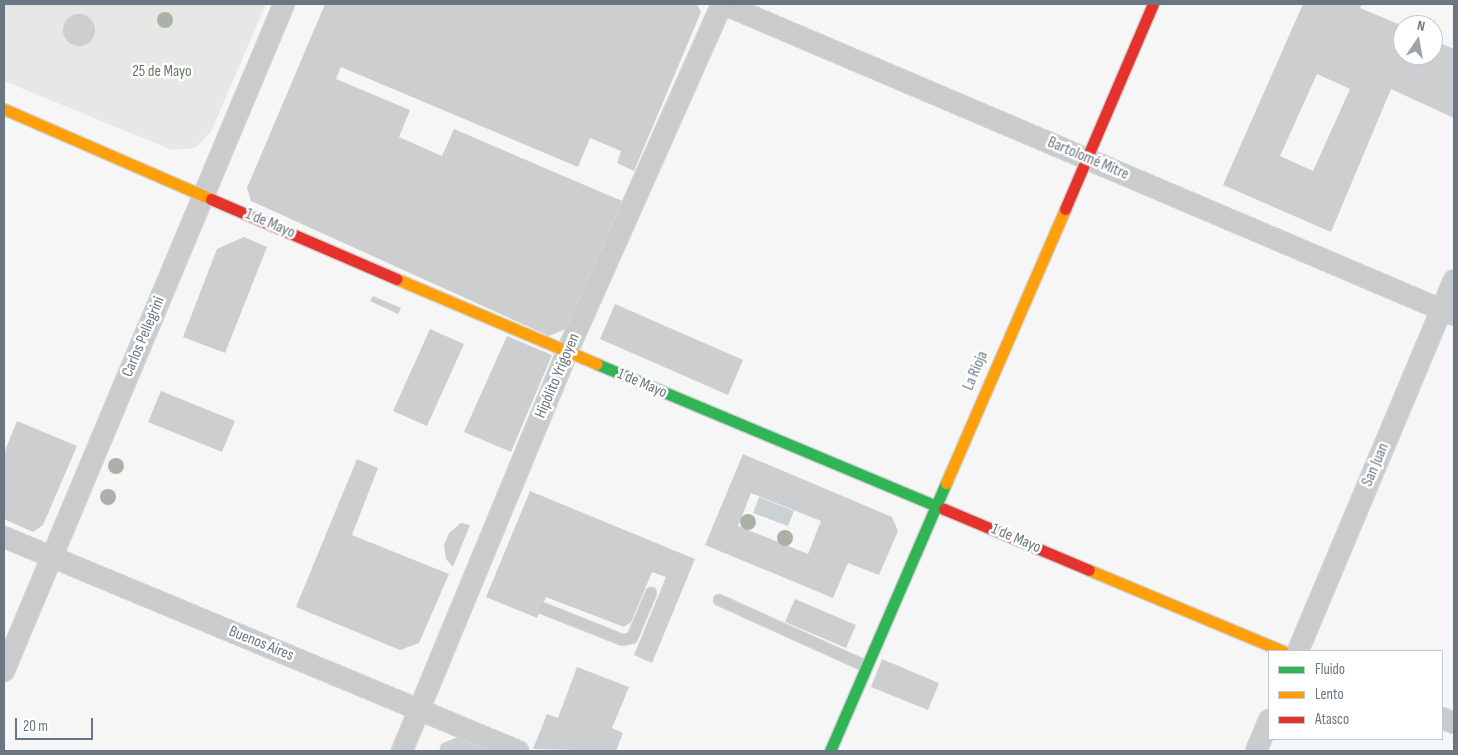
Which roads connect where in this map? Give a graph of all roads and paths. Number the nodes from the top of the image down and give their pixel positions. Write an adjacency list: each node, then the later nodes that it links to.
1 (284, 4): 6 (street, Carlos Pellegrini)
2 (722, 4): 5 (street, Bartolomé Mitre); 9 (street, Hipólito Yrigoyen)
3 (1153, 4): 5 (street, La Rioja)
4 (4, 109): 6 (street, 1 de Mayo)
5 (1086, 158): 8 (street, Bartolomé Mitre); 10 (street, La Rioja)
6 (204, 195): 9 (street, 1 de Mayo); 12 (street, Carlos Pellegrini)
7 (1454, 280): 8 (street, San Juan)
8 (1448, 312): 17 (street, San Juan)
9 (567, 352): 10 (street, 1 de Mayo); 20 (street, Hipólito Yrigoyen)
10 (936, 506): 16 (street, 1 de Mayo); 18 (street, La Rioja)
11 (4, 537): 12 (street, Buenos Aires)
12 (52, 557): 19 (street, Carlos Pellegrini); 20 (street, Buenos Aires)
13 (651, 593): 15 (lane)
14 (719, 600): 18 (lane)
15 (542, 608)
16 (1281, 650)
17 (1298, 650)
18 (866, 667): 24 (street, La Rioja)
19 (4, 671)
20 (420, 709): 22 (street, Hipólito Yrigoyen); 23 (street, Buenos Aires)
21 (1268, 722): 25 (street)
22 (402, 751)
23 (518, 751)
24 (830, 751)
25 (1256, 751)

